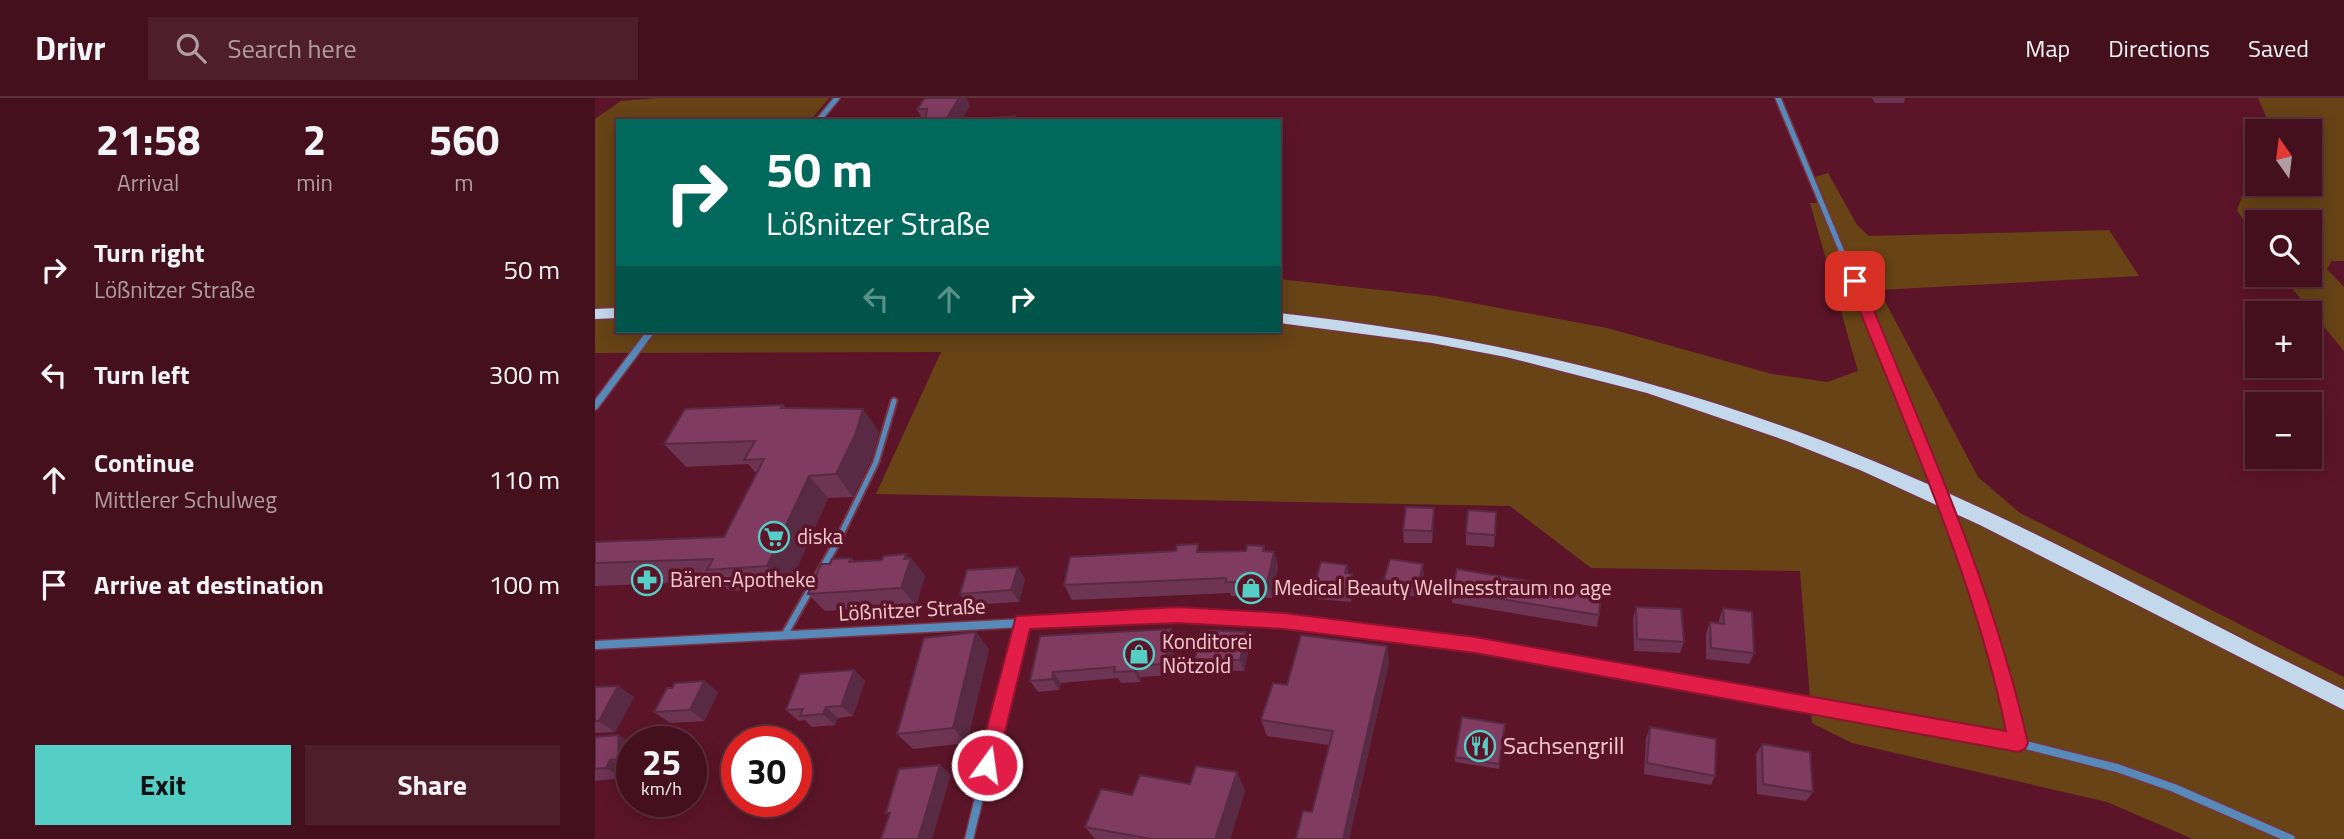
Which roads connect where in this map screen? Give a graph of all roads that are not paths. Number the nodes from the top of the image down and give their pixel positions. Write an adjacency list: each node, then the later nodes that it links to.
1 (837, 98): 3 (street)
2 (1778, 98): 14 (street, bridge)
3 (820, 119)
4 (616, 313): 5 (main road)
5 (595, 314)
6 (1281, 317): 13 (main road)
7 (649, 334): 9 (street)
8 (894, 401): 11 (lane)
9 (595, 406)
10 (1022, 622): 11 (street, Lößnitzer Straße); 14 (street, Lößnitzer Straße); 15 (street)
11 (785, 634): 12 (street, Lößnitzer Straße)
12 (595, 645)
13 (2344, 700)
14 (2018, 743): 16 (street, Lößnitzer Straße)
15 (969, 839)
16 (2291, 839)

